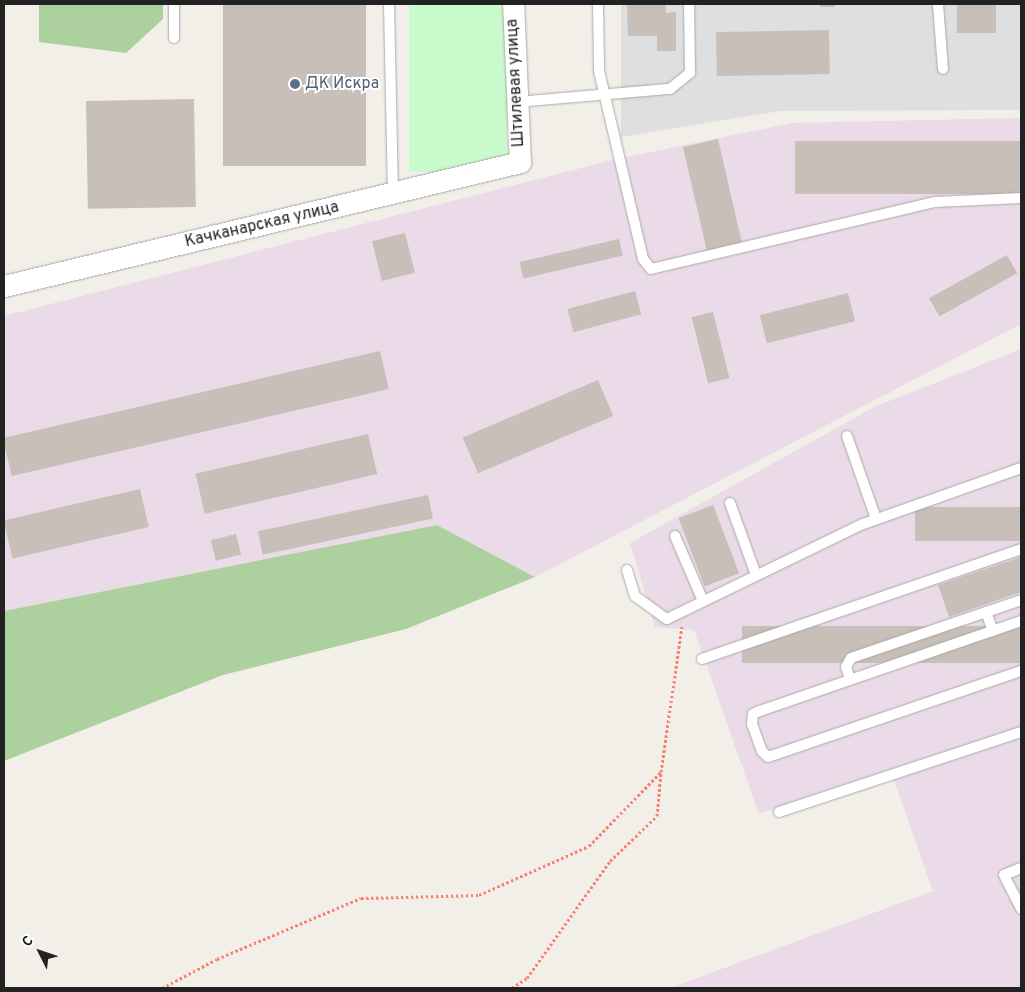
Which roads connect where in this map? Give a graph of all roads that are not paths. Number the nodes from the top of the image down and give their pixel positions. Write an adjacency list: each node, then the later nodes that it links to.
1 (174, 4): 7 (lane)
2 (389, 4): 12 (lane)
3 (512, 4): 10 (street, Штилевая улица)
4 (598, 4): 9 (lane)
5 (689, 4): 9 (lane)
6 (938, 4): 8 (lane)
7 (174, 38)
8 (943, 69)
9 (604, 94): 10 (lane); 13 (lane)
10 (517, 102): 11 (street, Штилевая улица)
11 (520, 162): 12 (street, Качканарская улица)
12 (393, 193): 14 (street, Качканарская улица)
13 (1021, 198)
14 (4, 286)
15 (847, 436): 18 (lane)
16 (1021, 468): 18 (lane)
17 (730, 503): 22 (lane)
18 (876, 519): 22 (lane)
19 (675, 536): 24 (lane)
20 (1021, 549): 28 (lane)
21 (628, 570): 24 (lane)
22 (756, 575): 24 (lane)
23 (1021, 600): 25 (lane)
24 (702, 601)
25 (986, 612): 27 (lane); 30 (lane)
26 (1021, 621): 27 (lane)
27 (992, 630): 30 (lane)
28 (702, 659)
29 (1021, 671): 30 (lane)
30 (850, 679)
31 (1021, 732): 32 (lane)
32 (780, 812)
33 (1021, 868): 34 (lane)
34 (1021, 909)

